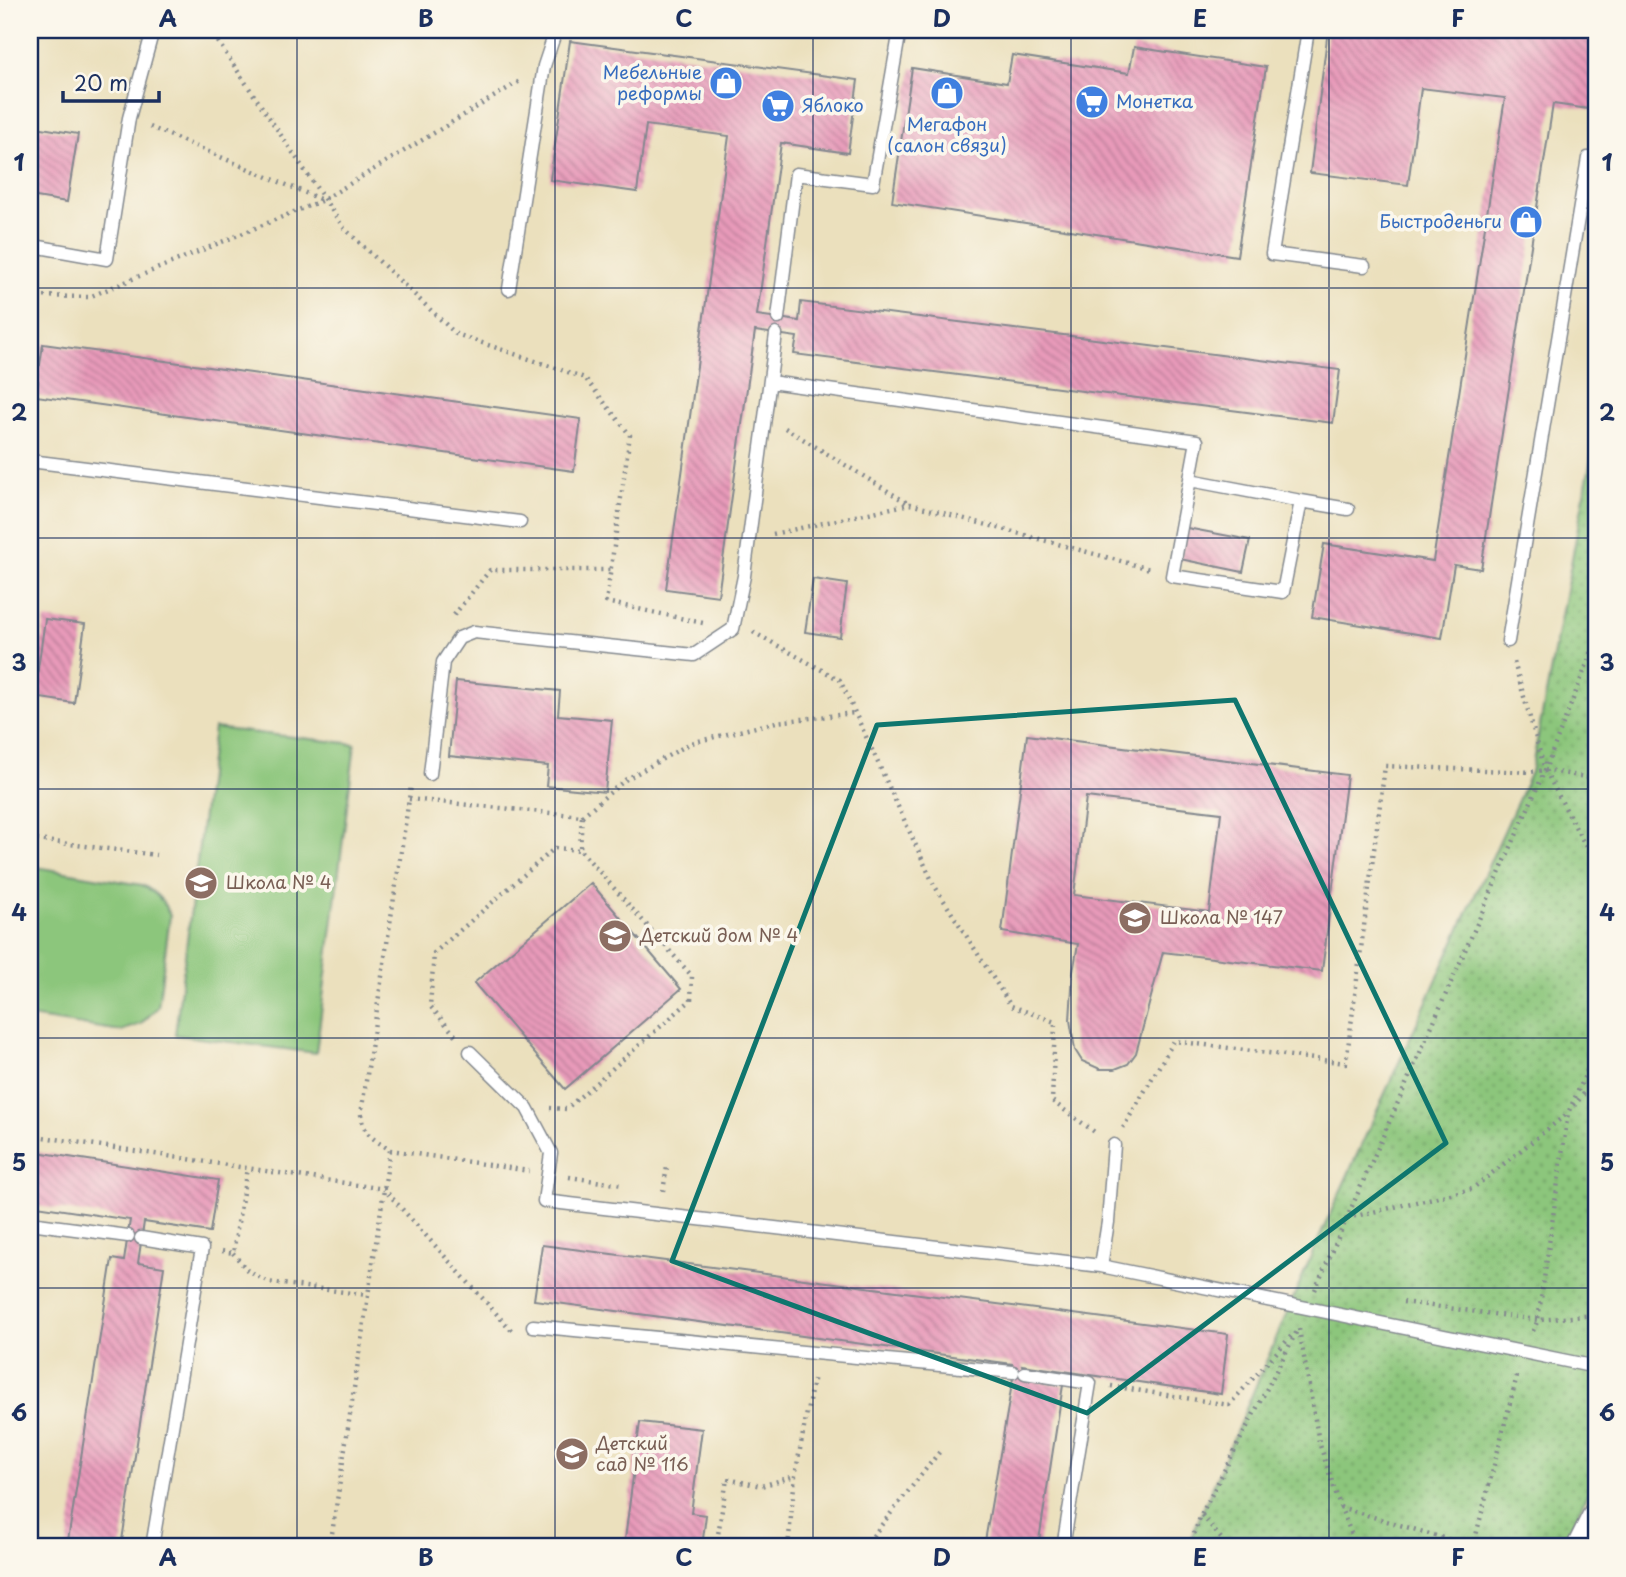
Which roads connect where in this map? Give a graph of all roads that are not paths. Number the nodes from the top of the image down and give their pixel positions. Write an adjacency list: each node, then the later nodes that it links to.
1 (153, 30): 7 (lane)
2 (556, 30): 8 (lane)
3 (900, 30): 9 (lane)
4 (1308, 30): 6 (lane)
5 (1596, 159): 17 (lane)
6 (1364, 267)
7 (30, 270)
8 (509, 289)
9 (778, 318)
10 (776, 334): 11 (lane)
11 (770, 382): 13 (lane); 18 (lane)
12 (30, 461): 16 (lane)
13 (1190, 480): 14 (lane); 14 (lane)
14 (1301, 500): 15 (lane)
15 (1348, 509)
16 (520, 522)
17 (1508, 641)
18 (430, 774)
19 (470, 1052): 22 (lane)
20 (1114, 1145): 22 (lane)
21 (30, 1223): 26 (lane)
22 (1101, 1266): 24 (lane)
23 (533, 1326): 27 (lane)
24 (1596, 1367)
25 (1596, 1513): 28 (street)
26 (152, 1547)
27 (1063, 1547)
28 (1580, 1547)

